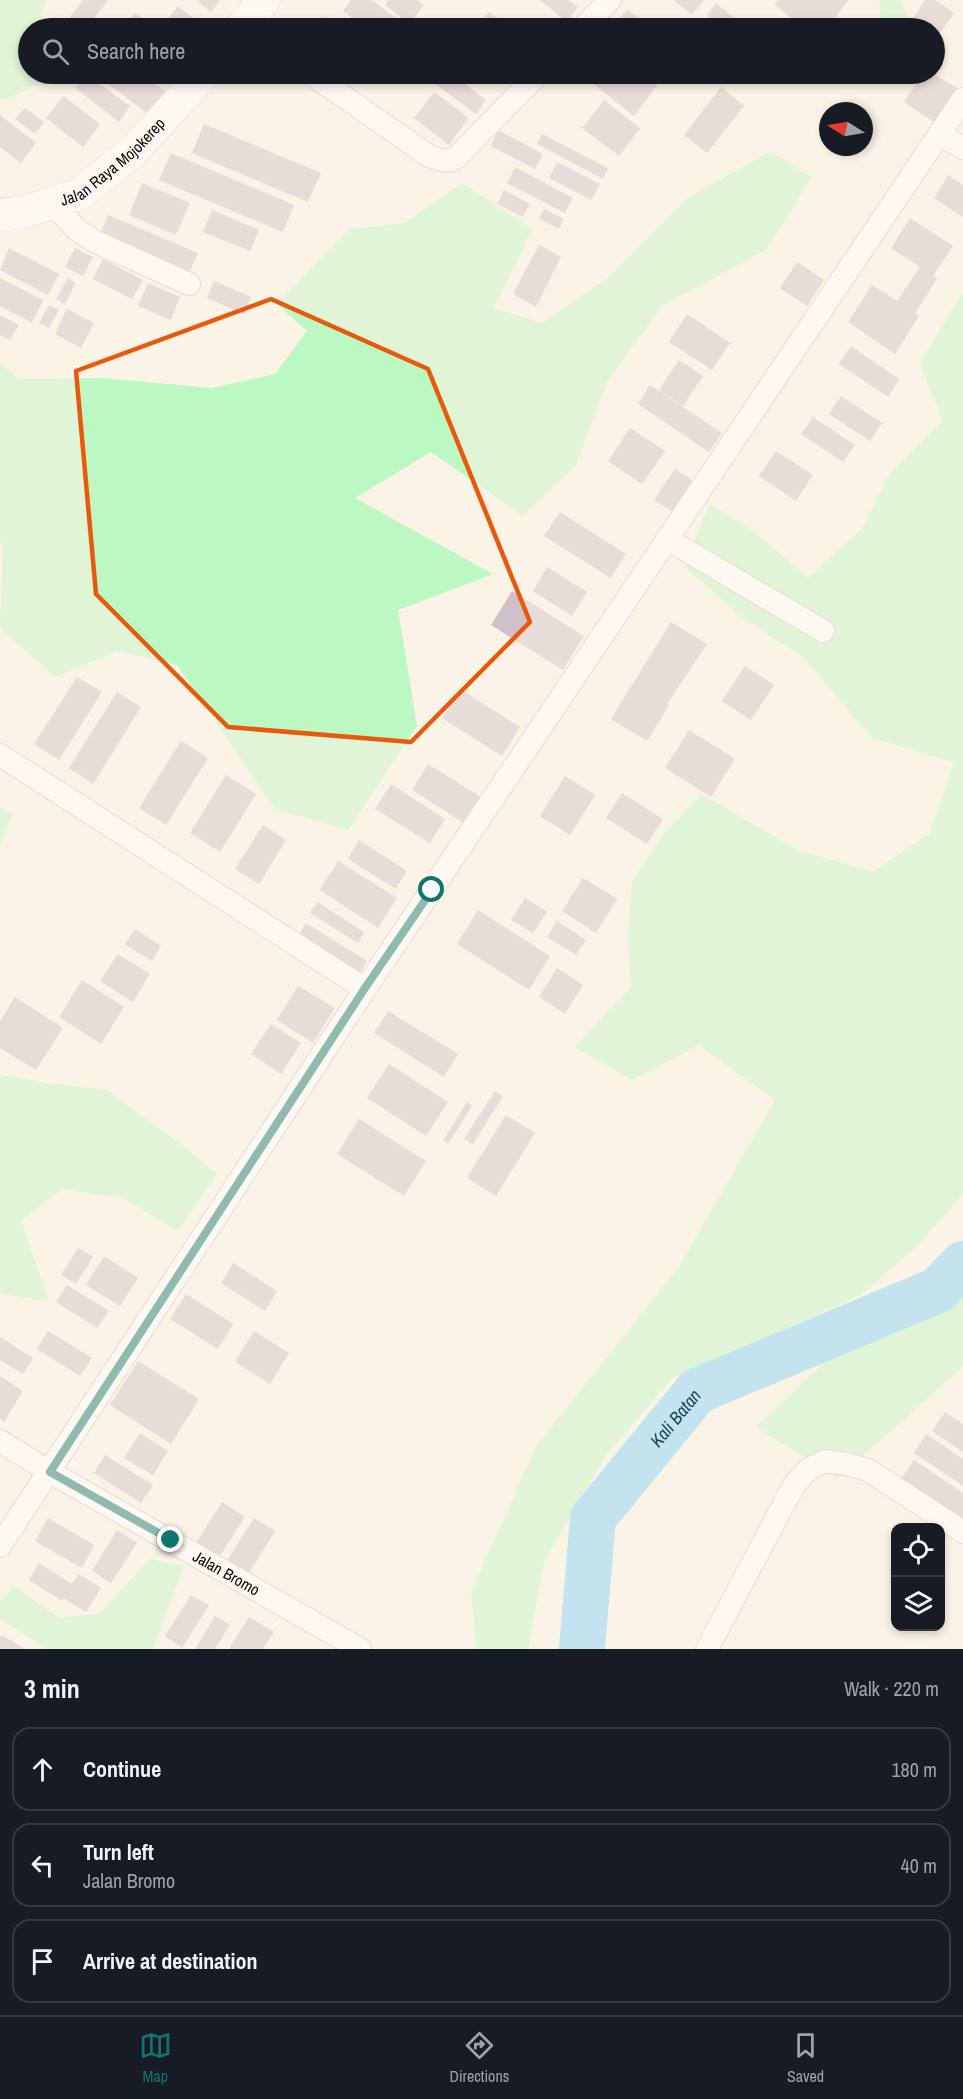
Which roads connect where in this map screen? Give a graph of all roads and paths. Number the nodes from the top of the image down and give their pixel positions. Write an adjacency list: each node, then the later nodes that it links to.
1 (264, 0): 3 (main road)
2 (610, 0): 4 (street)
3 (250, 18)
4 (592, 18)
5 (195, 84): 11 (main road, Jalan Raya Mojokerep)
6 (325, 84): 7 (street)
7 (528, 84)
8 (963, 99): 9 (street)
9 (939, 134): 10 (street); 14 (street)
10 (963, 148)
11 (53, 204): 12 (main road, Jalan Raya Mojokerep); 13 (street)
12 (0, 215)
13 (189, 285)
14 (667, 539): 15 (street); 17 (street)
15 (823, 631)
16 (0, 755): 17 (street)
17 (365, 988): 19 (street)
18 (0, 1441): 19 (street, Jalan Bromo)
19 (50, 1472): 21 (street); 22 (street, Jalan Bromo)
20 (963, 1532): 23 (street)
21 (0, 1546)
22 (360, 1649)
23 (707, 1649)

